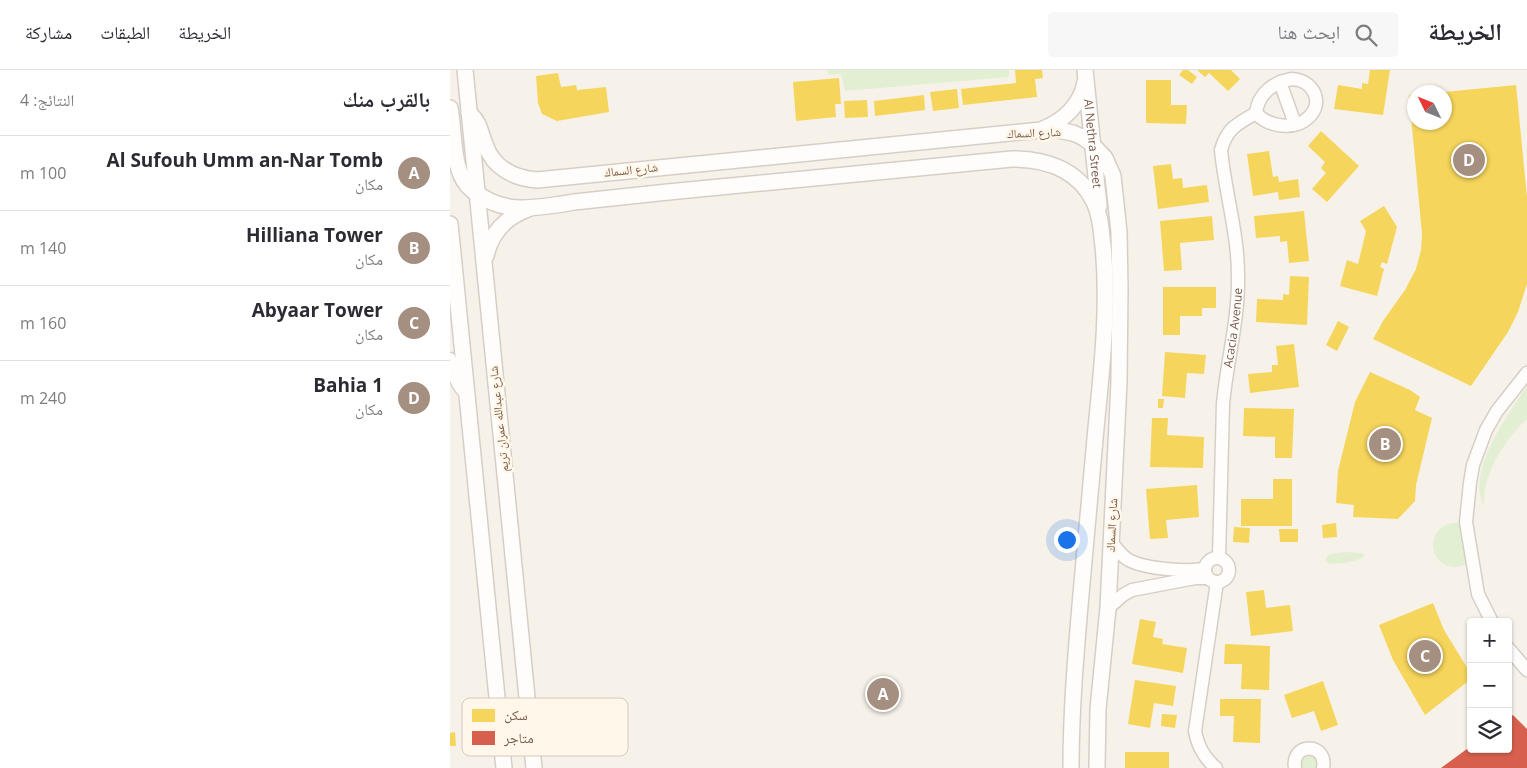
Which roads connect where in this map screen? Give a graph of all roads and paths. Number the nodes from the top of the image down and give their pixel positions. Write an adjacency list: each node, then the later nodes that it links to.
1 (465, 70): 5 (street, شارع عبدالله عمران تريم)
2 (1086, 73): 8 (street); 9 (street, Al Nethra Street)
3 (1280, 82): 6 (street); 7 (street); 7 (street)
4 (450, 108): 10 (street, شارع السماك)
5 (469, 113): 8 (street, شارع السماك); 10 (street, شارع عبدالله عمران تريم)
6 (1256, 114): 7 (street); 19 (street, Acacia Avenue)
7 (1295, 124)
8 (1040, 130): 9 (street, شارع السماك)
9 (1091, 143): 12 (street, Al Nethra Street); 18 (street, شارع السماك)
10 (478, 194): 11 (street, شارع السماك); 14 (street, شارع عبدالله عمران تريم)
11 (536, 207): 12 (street, شارع السماك); 14 (street)
12 (1100, 218): 27 (street, شارع السماك)
13 (450, 224): 17 (street)
14 (484, 263): 26 (street, شارع عبدالله عمران تريم)
15 (450, 359): 17 (street)
16 (1527, 372): 22 (street)
17 (466, 394): 25 (street)
18 (1111, 542): 20 (street); 21 (street, شارع السماك)
19 (1219, 558): 20 (street); 20 (street)
20 (1210, 576): 21 (street); 29 (street)
21 (1108, 608): 28 (street, شارع السماك)
22 (1490, 618)
23 (1512, 653): 24 (street)
24 (1527, 670)
25 (497, 698)
26 (527, 698)
27 (1071, 768)
28 (1098, 768)
29 (1216, 768)
30 (1294, 768): 31 (street)
31 (1323, 768)

